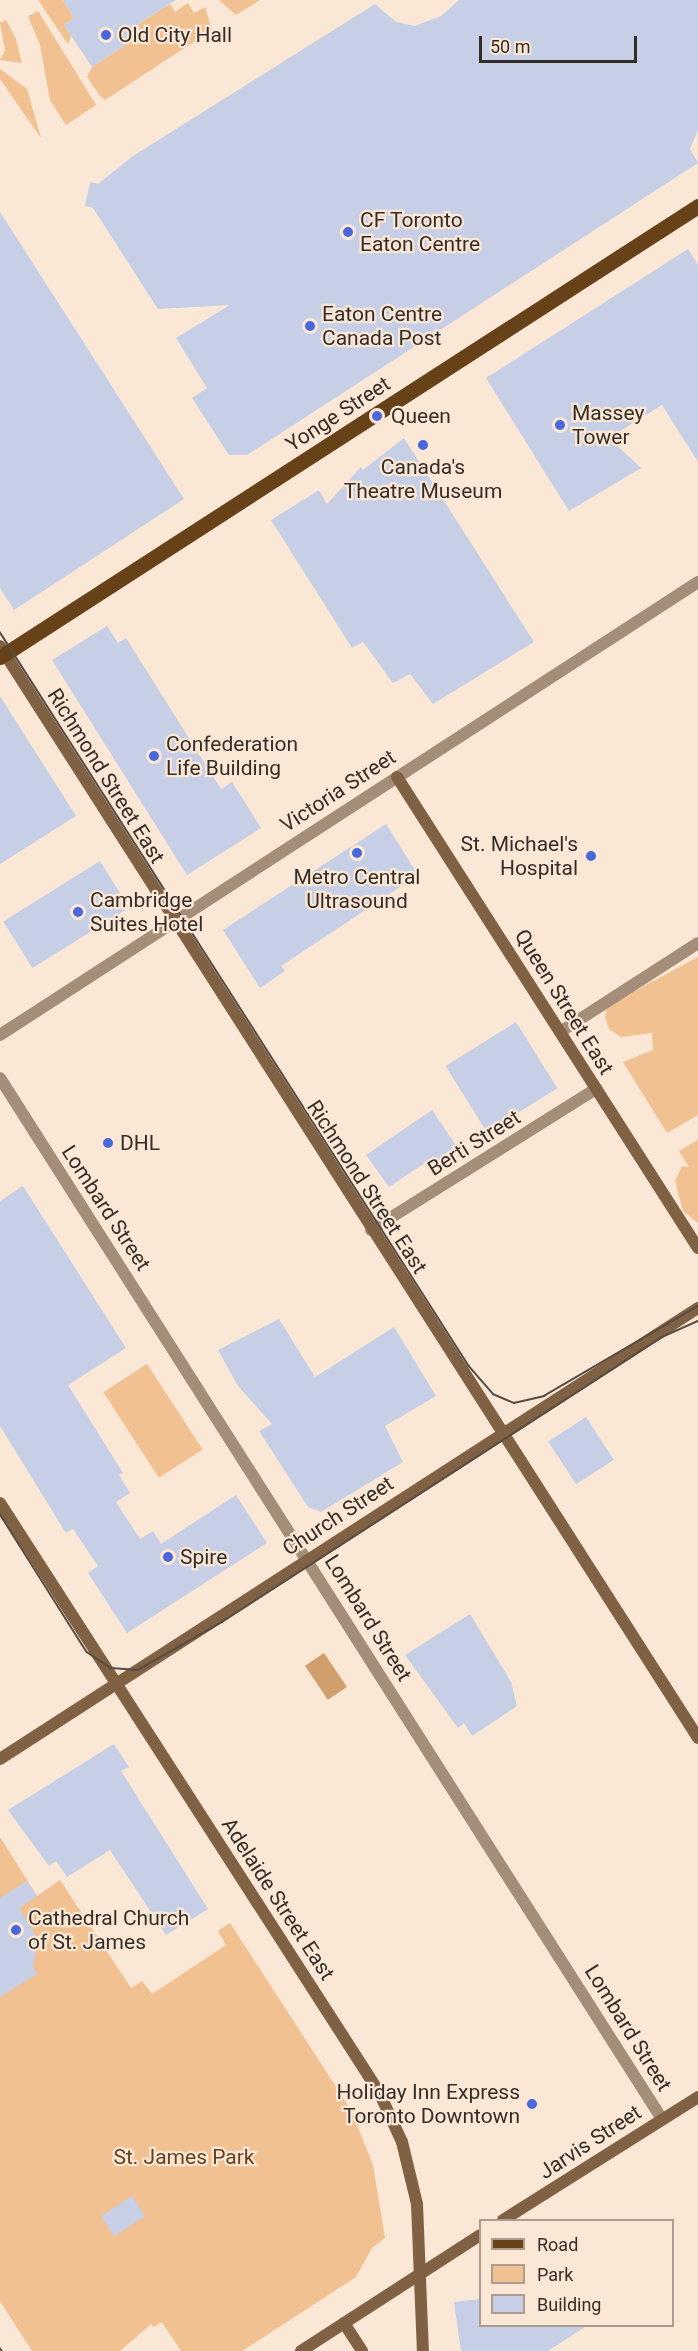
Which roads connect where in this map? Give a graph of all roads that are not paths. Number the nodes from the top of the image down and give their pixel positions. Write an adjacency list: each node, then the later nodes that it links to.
1 (698, 206): 3 (main road, Yonge Street)
2 (698, 582): 4 (street, Victoria Street)
3 (2, 653): 5 (main road, Richmond Street East)
4 (397, 777): 5 (street, Victoria Street); 7 (main road, Queen Street East)
5 (174, 921): 8 (street, Victoria Street); 11 (main road, Richmond Street East)
6 (698, 943): 7 (street)
7 (560, 1032): 10 (main road, Queen Street East)
8 (0, 1035)
9 (0, 1078): 16 (street, Lombard Street)
10 (596, 1089): 11 (street, Berti Street); 12 (main road, Queen Street East)
11 (371, 1230): 14 (main road, Richmond Street East)
12 (698, 1248)
13 (698, 1308): 14 (main road, Church Street)
14 (501, 1433): 16 (main road, Church Street); 18 (main road, Richmond Street East)
15 (0, 1503): 17 (main road, Adelaide Street East)
16 (308, 1560): 17 (main road, Church Street); 21 (street, Lombard Street)
17 (115, 1684): 19 (main road, Church Street); 24 (main road, Adelaide Street East)
18 (698, 1738)
19 (0, 1759)
20 (698, 2097): 21 (main road, Jarvis Street)
21 (662, 2119): 22 (main road, Jarvis Street)
22 (505, 2219)
23 (479, 2236): 24 (main road)
24 (420, 2274): 25 (main road); 28 (main road, Adelaide Street East)
25 (344, 2323): 26 (main road); 27 (main road)
26 (301, 2351)
27 (362, 2351)
28 (423, 2351)

